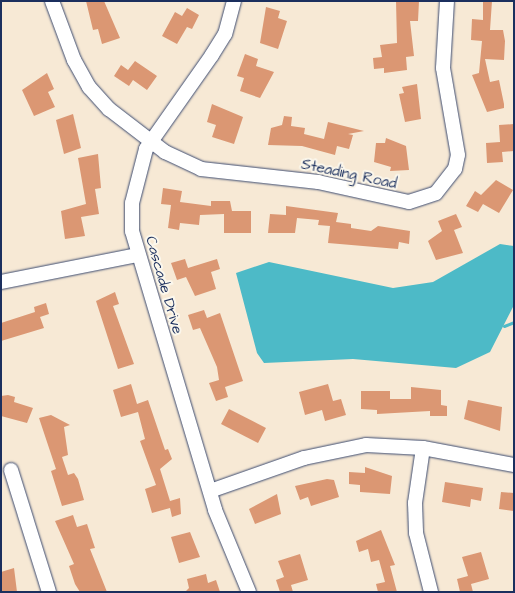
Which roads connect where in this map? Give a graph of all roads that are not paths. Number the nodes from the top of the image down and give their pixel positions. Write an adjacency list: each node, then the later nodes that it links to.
1 (52, 1): 4 (street, Steading Road)
2 (234, 1): 4 (street, Cascade Drive)
3 (447, 1): 4 (street, Steading Road)
4 (150, 141): 5 (street, Cascade Drive)
5 (137, 255): 6 (street); 10 (street, Cascade Drive)
6 (1, 282)
7 (423, 448): 8 (street); 10 (street); 13 (street)
8 (514, 465)
9 (11, 470): 11 (street)
10 (210, 491): 12 (street, Cascade Drive)
11 (49, 592)
12 (249, 592)
13 (431, 592)

